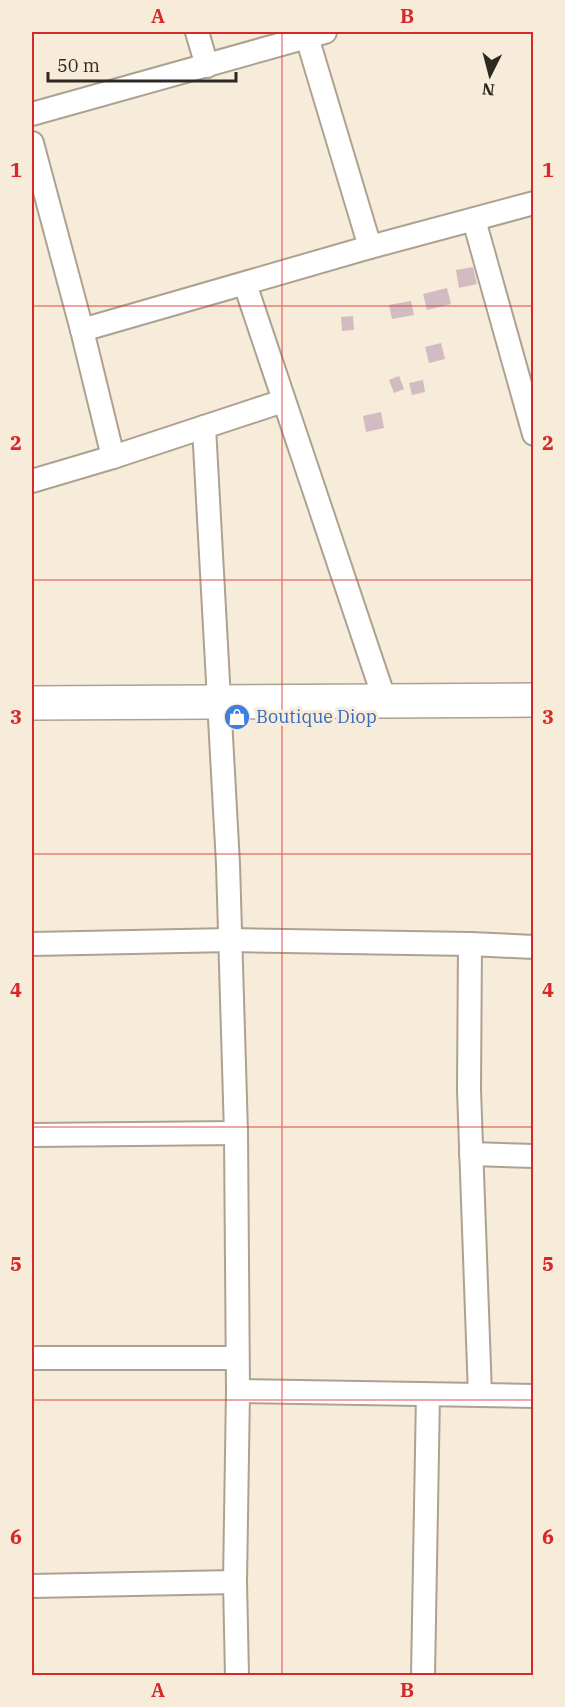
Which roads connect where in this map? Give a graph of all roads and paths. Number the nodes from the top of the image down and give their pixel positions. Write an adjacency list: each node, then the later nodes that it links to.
1 (197, 32): 3 (street)
2 (316, 34): 3 (street); 8 (street)
3 (207, 66): 4 (street)
4 (32, 114)
5 (32, 143): 10 (street)
6 (534, 203): 7 (street)
7 (474, 220): 8 (street); 13 (street)
8 (370, 247): 9 (street)
9 (245, 284): 10 (street); 11 (street)
10 (82, 330): 14 (street)
11 (283, 401): 12 (street); 18 (street)
12 (204, 427): 14 (street); 17 (street)
13 (534, 434)
14 (113, 457): 15 (street)
15 (32, 481)
16 (534, 700): 18 (street)
17 (220, 701): 18 (street); 19 (street); 20 (street)
18 (385, 701)
19 (32, 703)
20 (231, 940): 21 (street); 22 (street); 24 (street)
21 (32, 944)
22 (470, 944): 23 (street); 26 (street)
23 (534, 947)
24 (236, 1133): 25 (street); 29 (street)
25 (32, 1135)
26 (471, 1154): 27 (street); 32 (street)
27 (534, 1156)
28 (32, 1358): 29 (street)
29 (237, 1358): 30 (street)
30 (238, 1391): 31 (street); 34 (street)
31 (428, 1395): 32 (street); 37 (street)
32 (480, 1395): 33 (street)
33 (534, 1396)
34 (235, 1582): 35 (street); 36 (street)
35 (32, 1586)
36 (237, 1676)
37 (423, 1676)

